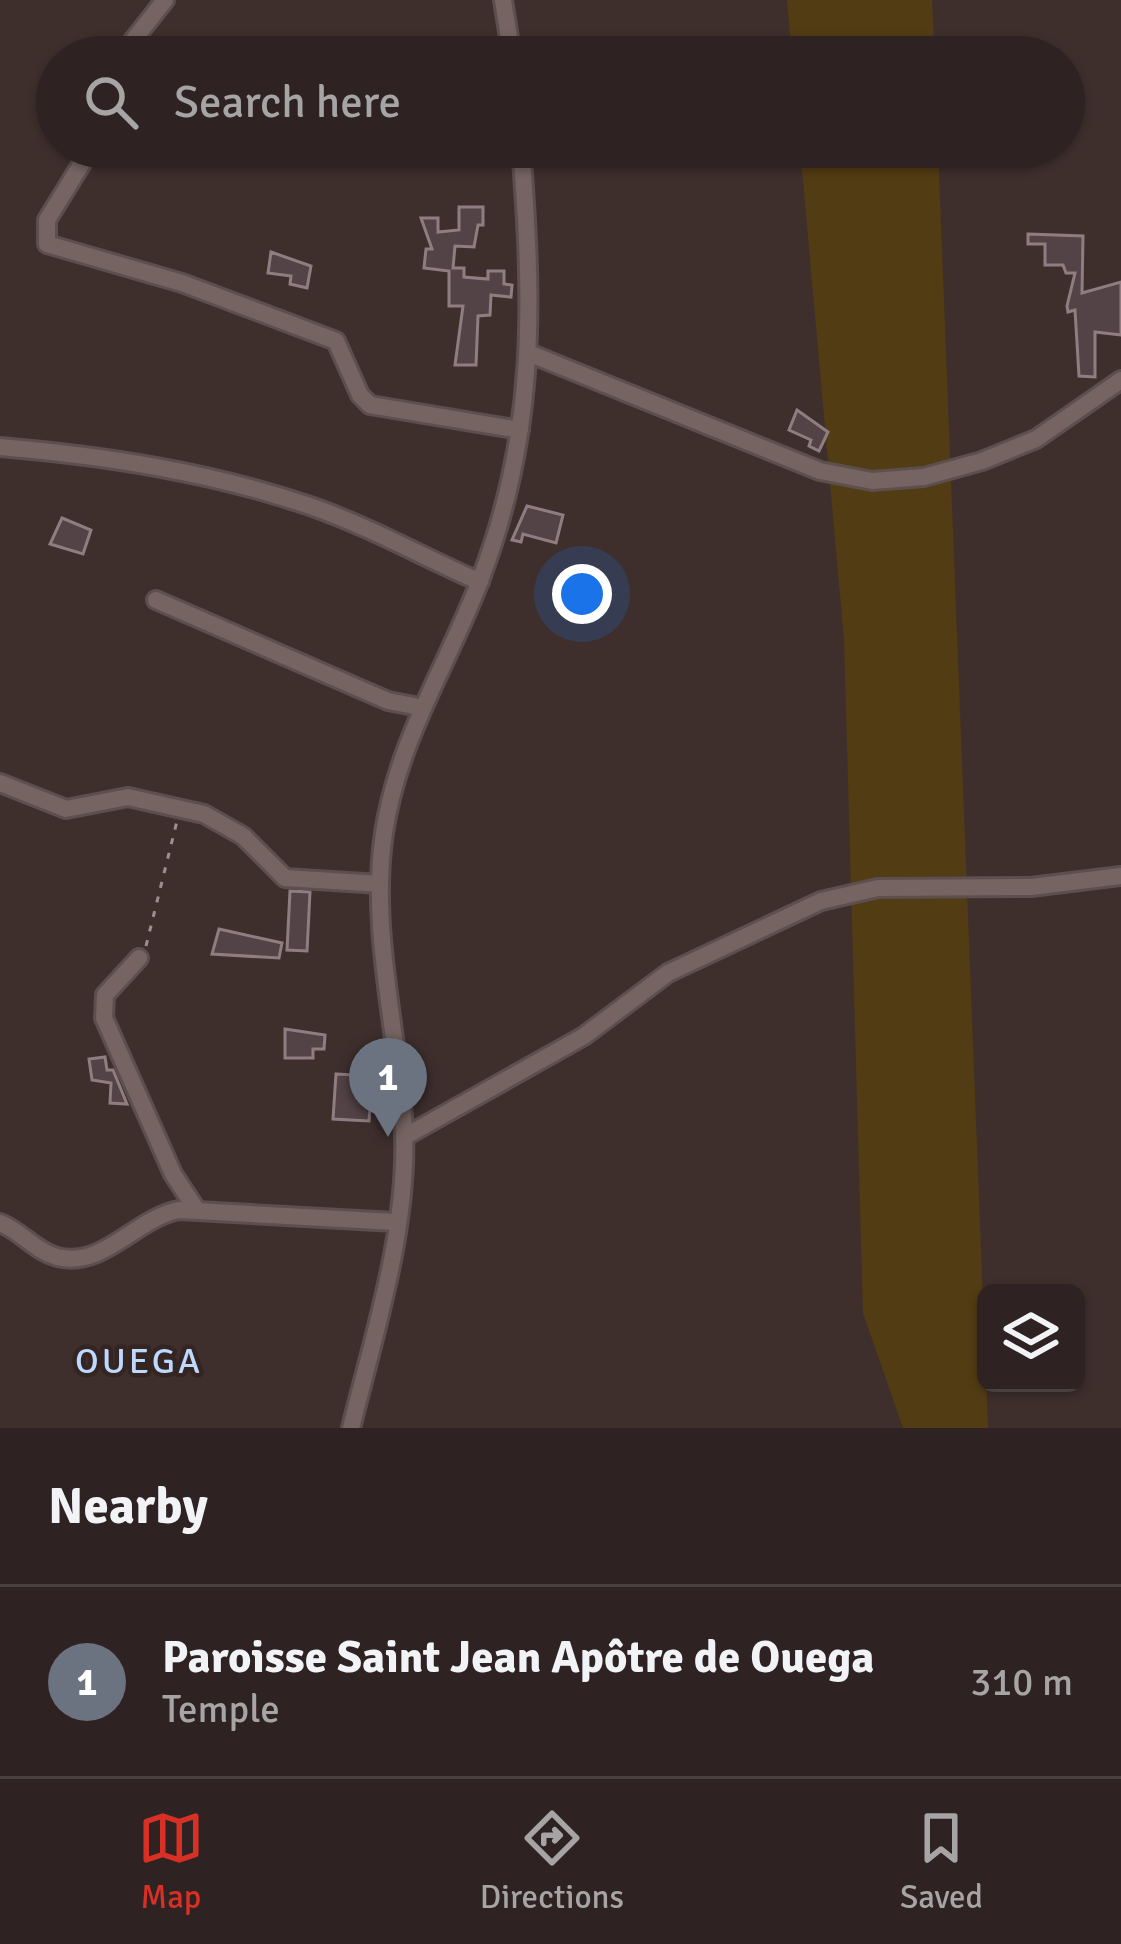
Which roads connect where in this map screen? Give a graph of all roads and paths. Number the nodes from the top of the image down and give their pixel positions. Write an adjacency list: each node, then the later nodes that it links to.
1 (165, 0): 3 (street)
2 (503, 0): 4 (street)
3 (137, 36)
4 (509, 36)
5 (79, 168): 9 (street)
6 (522, 168): 7 (street)
7 (532, 354): 8 (street); 9 (street)
8 (1121, 380)
9 (520, 430): 11 (street)
10 (0, 447): 11 (street)
11 (480, 582): 13 (street)
12 (156, 600): 13 (street)
13 (419, 707): 17 (street)
14 (0, 783): 15 (street)
15 (179, 808): 17 (street); 18 (path)
16 (1121, 876): 19 (street)
17 (380, 884): 19 (street)
18 (140, 958): 20 (street)
19 (404, 1137): 21 (street)
20 (196, 1209): 21 (street); 22 (street)
21 (395, 1222): 23 (street)
22 (0, 1223)
23 (350, 1428)

